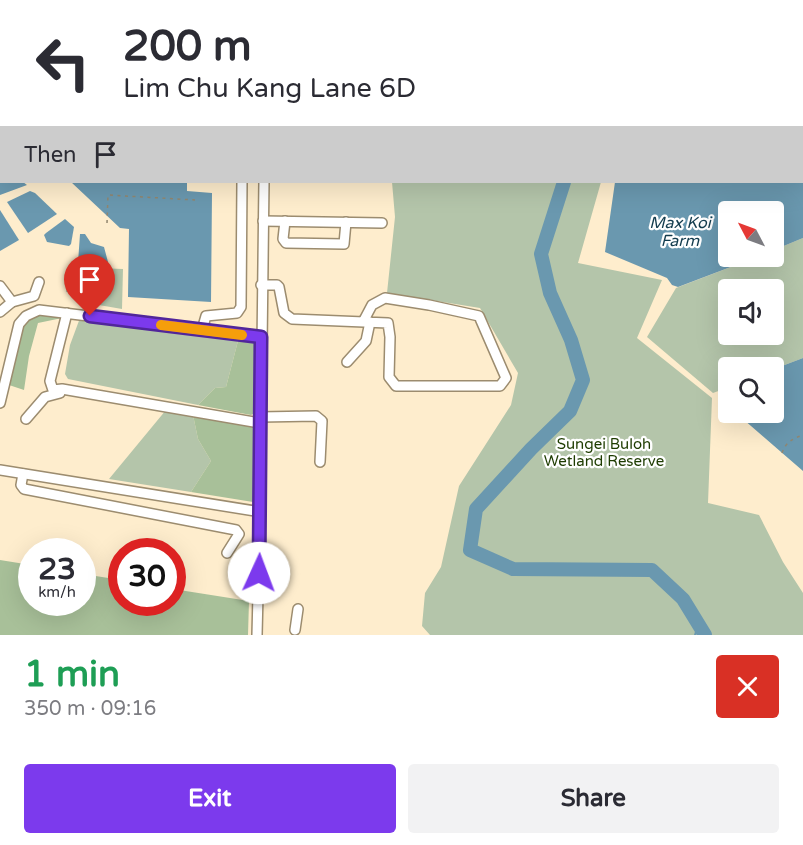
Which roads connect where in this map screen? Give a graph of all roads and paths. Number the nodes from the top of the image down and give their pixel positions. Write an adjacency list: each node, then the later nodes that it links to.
1 (242, 183): 18 (street)
2 (264, 183): 4 (street)
3 (195, 200): 7 (path)
4 (263, 221): 5 (street); 10 (street)
5 (285, 221): 6 (street); 6 (street)
6 (346, 222): 8 (street)
7 (107, 223)
8 (382, 223)
9 (39, 282): 12 (street)
10 (261, 285): 17 (street); 19 (street)
11 (0, 286): 13 (street)
12 (30, 298): 13 (street); 14 (street)
13 (12, 302): 15 (street)
14 (39, 310): 16 (street); 22 (street)
15 (0, 312)
16 (68, 313): 18 (street); 21 (street)
17 (367, 322): 17 (street); 20 (street)
18 (202, 330): 19 (street)
19 (261, 337): 24 (street)
20 (347, 362)
21 (68, 391): 23 (street); 24 (street)
22 (0, 403)
23 (26, 419)
24 (260, 420): 27 (street); 30 (street)
25 (803, 435): 26 (path)
26 (782, 453)
27 (320, 462)
28 (0, 470): 29 (street)
29 (23, 474): 30 (street); 31 (street)
30 (261, 512): 34 (street)
31 (227, 553)
32 (298, 609): 33 (street)
33 (295, 630)
34 (257, 635)

